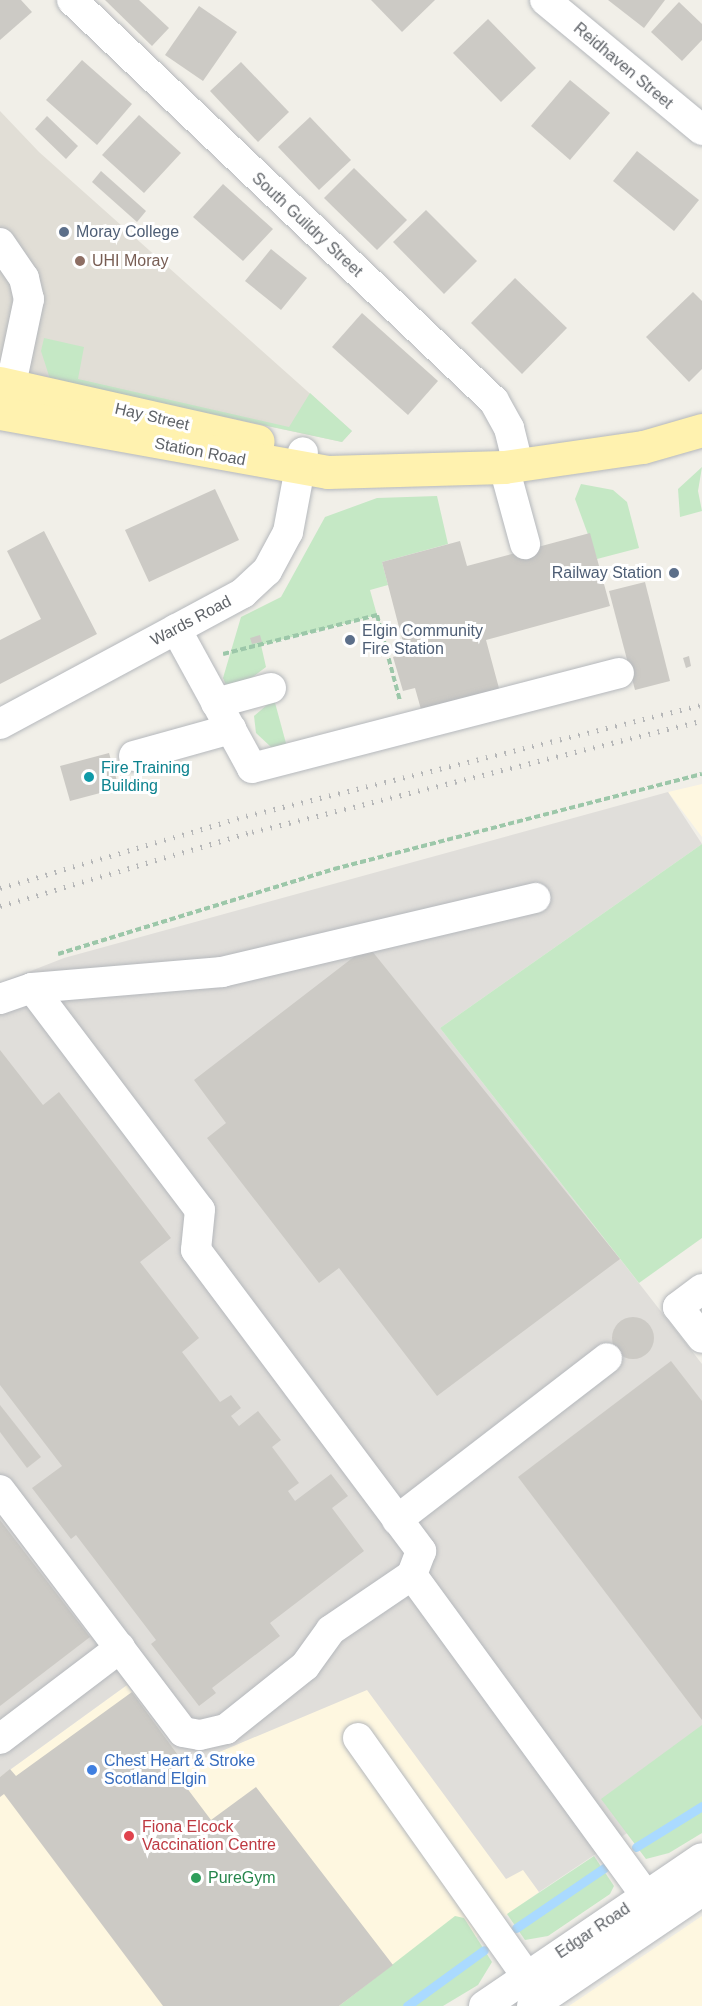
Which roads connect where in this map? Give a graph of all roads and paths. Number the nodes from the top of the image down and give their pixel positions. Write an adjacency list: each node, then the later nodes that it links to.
1 (72, 0): 10 (street, South Guildry Street)
2 (545, 0): 3 (street, Reidhaven Street)
3 (702, 130)
4 (0, 243): 5 (street)
5 (4, 399): 9 (main road, Hay Street)
6 (702, 430): 7 (main road)
7 (643, 447): 8 (main road); 10 (main road)
8 (702, 449)
9 (301, 461): 10 (main road); 12 (street, Wards Road)
10 (511, 466): 11 (street, South Guildry Street)
11 (525, 544)
12 (176, 629): 13 (street); 18 (street, Wards Road)
13 (194, 662): 16 (street); 17 (path)
14 (619, 673): 19 (street)
15 (271, 688): 16 (street)
16 (216, 703): 19 (street)
17 (403, 713)
18 (0, 724)
19 (231, 729): 20 (street)
20 (134, 756)
21 (702, 774): 23 (path)
22 (535, 898): 24 (street)
23 (45, 958)
24 (32, 988): 25 (street); 30 (street)
25 (0, 999)
26 (702, 1289): 27 (street)
27 (702, 1338)
28 (607, 1358): 30 (street)
29 (0, 1490): 32 (street)
30 (398, 1520): 31 (street)
31 (412, 1575): 32 (street); 37 (street)
32 (120, 1648): 34 (street)
33 (358, 1738): 38 (street)
34 (0, 1739)
35 (702, 1858): 37 (street, Edgar Road)
36 (702, 1891): 37 (street, Edgar Road)
37 (654, 1906): 38 (street, Edgar Road)
38 (534, 1994): 39 (street, Edgar Road)
39 (484, 2006)

